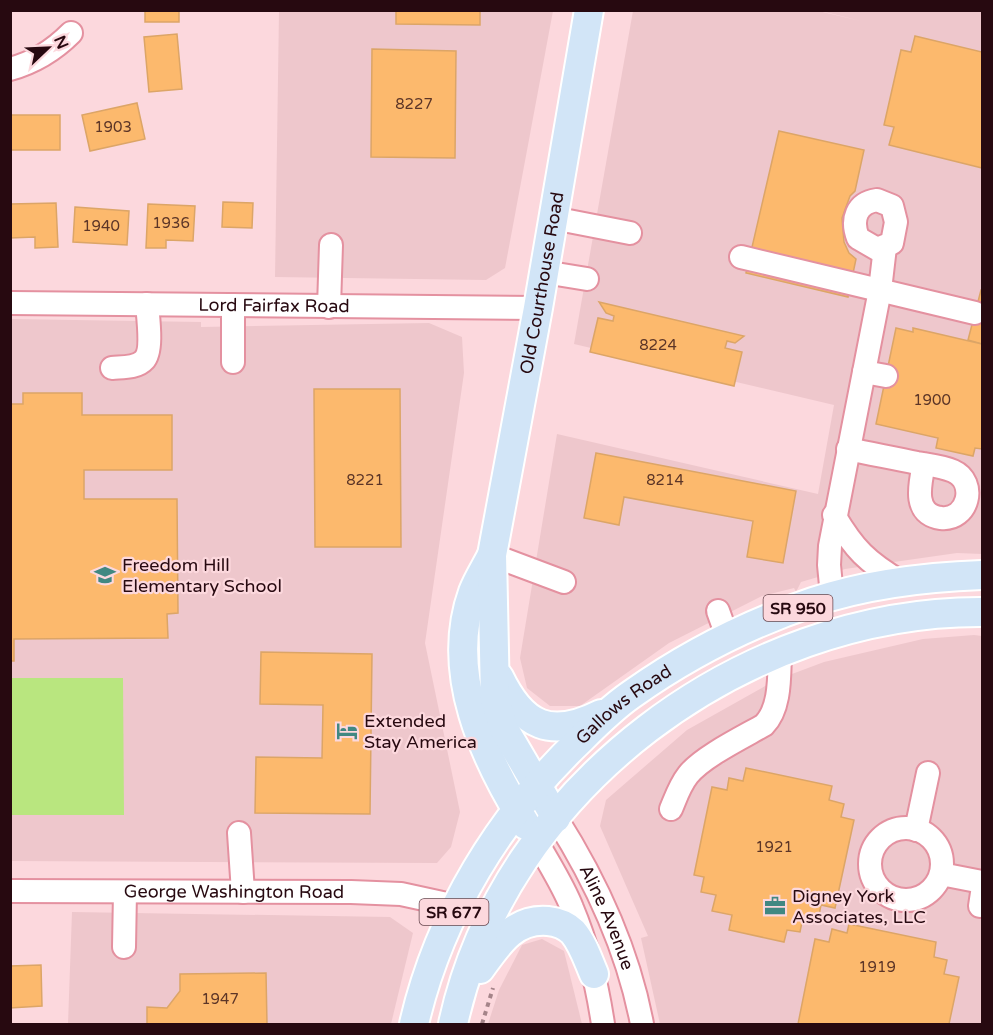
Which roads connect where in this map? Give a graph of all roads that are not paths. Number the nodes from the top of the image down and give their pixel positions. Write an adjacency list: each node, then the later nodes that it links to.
1 (589, 10): 4 (main road, Old Courthouse Road)
2 (71, 33): 3 (street)
3 (10, 69)
4 (553, 218): 5 (street); 9 (main road, Old Courthouse Road)
5 (630, 232)
6 (331, 245): 15 (street)
7 (885, 247): 11 (street)
8 (741, 257): 11 (street)
9 (544, 272): 10 (street); 16 (main road, Old Courthouse Road)
10 (587, 279)
11 (880, 290): 17 (street); 20 (street)
12 (10, 303): 13 (street, Lord Fairfax Road)
13 (147, 304): 14 (street, Lord Fairfax Road); 19 (street)
14 (233, 305): 15 (street, Lord Fairfax Road); 18 (street)
15 (329, 307): 16 (street, Lord Fairfax Road)
16 (538, 308): 23 (main road, Old Courthouse Road)
17 (975, 313)
18 (233, 362)
19 (112, 368)
20 (848, 449): 21 (street); 22 (street)
21 (924, 464)
22 (834, 515): 26 (street); 27 (street)
23 (492, 555): 25 (street); 30 (main road, Old Courthouse Road); 35 (main road, Old Courthouse Road)
24 (982, 575): 26 (main road, Gallows Road / SR 950)
25 (564, 582)
26 (902, 582): 27 (main road, Gallows Road / SR 950)
27 (832, 597): 31 (main road, Gallows Road / SR 950)
28 (982, 612): 29 (main road, Gallows Road / SR 950)
29 (780, 653): 34 (street); 36 (main road, Gallows Road / SR 950)
30 (493, 664): 31 (main road); 33 (main road, Old Courthouse Road)
31 (613, 709): 33 (main road, Gallows Road / SR 950)
32 (928, 773): 37 (street)
33 (537, 785): 35 (main road, Gallows Road / SR 950); 36 (main road, Old Courthouse Road)
34 (671, 809)
35 (517, 810): 39 (main road, Old Courthouse Road); 45 (main road, Gallows Road / SR 677)
36 (556, 818): 39 (main road, Gallows Road / SR 677); 52 (street, Aline Avenue)
37 (916, 830): 40 (street); 40 (street)
38 (239, 833): 44 (street)
39 (537, 842): 47 (street, Aline Avenue); 48 (main road, Gallows Road / SR 677)
40 (941, 874): 41 (street)
41 (982, 882)
42 (10, 891): 43 (street, George Washington Road)
43 (124, 891): 44 (street, George Washington Road); 46 (street)
44 (243, 892): 45 (street, George Washington Road)
45 (456, 906): 49 (main road, Gallows Road / SR 677)
46 (124, 947)
47 (594, 974): 48 (main road); 51 (street, Aline Avenue)
48 (459, 997): 50 (main road, Gallows Road / SR 677)
49 (414, 1024)
50 (453, 1024)
51 (603, 1024)
52 (642, 1024)

